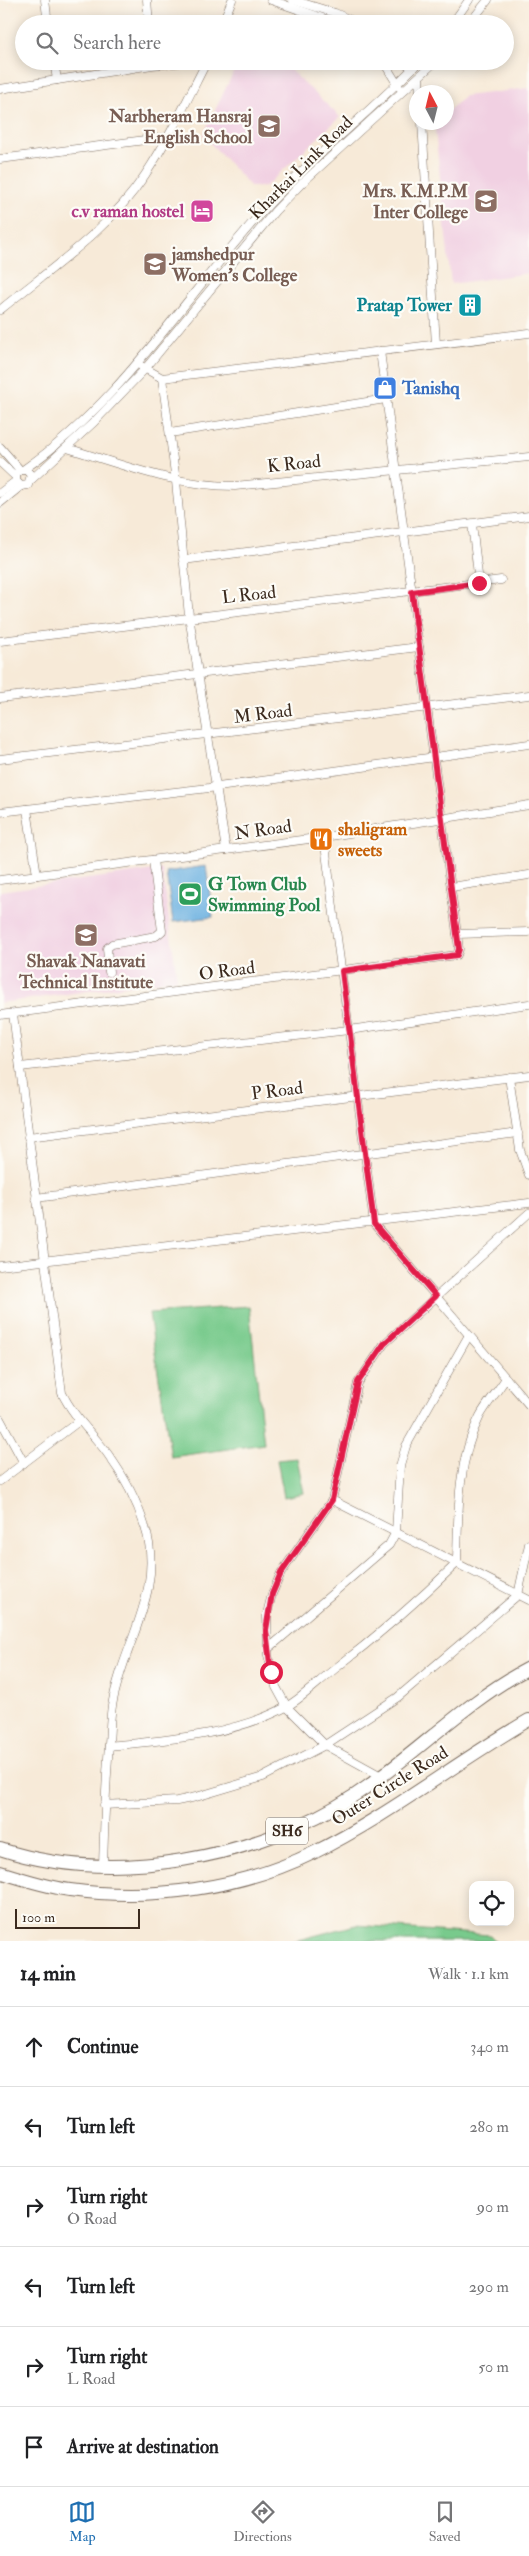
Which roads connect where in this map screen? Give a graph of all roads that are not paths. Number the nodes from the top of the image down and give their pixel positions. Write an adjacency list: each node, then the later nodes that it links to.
1 (44, 0): 8 (street)
2 (147, 0): 9 (street)
3 (232, 0): 10 (street)
4 (271, 0): 11 (street)
5 (293, 0): 12 (street)
6 (469, 0): 13 (street)
7 (488, 0): 14 (street)
8 (46, 15)
9 (148, 15)
10 (226, 15)
11 (314, 15)
12 (339, 15)
13 (458, 15)
14 (476, 15)
15 (55, 70): 22 (street)
16 (113, 70): 22 (street)
17 (202, 70): 28 (street)
18 (389, 70): 23 (street)
19 (411, 70): 23 (street, Kharkai Link Road)
20 (428, 70): 21 (street, Kharkai Link Road)
21 (419, 79): 24 (street); 26 (street, Kharkai Link Road)
22 (57, 80): 25 (street)
23 (397, 83): 26 (street); 34 (street, Kharkai Link Road)
24 (419, 85)
25 (0, 89)
26 (402, 93): 35 (street, Kharkai Link Road)
27 (423, 130): 32 (street)
28 (168, 137): 29 (street); 30 (street)
29 (0, 159)
30 (0, 310)
31 (529, 333): 32 (street)
32 (436, 344): 33 (street)
33 (380, 351): 36 (street); 37 (street)
34 (137, 364): 35 (street); 44 (street, Kharkai Link Road)
35 (145, 368): 36 (street); 40 (street, Kharkai Link Road)
36 (162, 378): 38 (street)
37 (386, 399): 38 (street); 43 (street)
38 (170, 433): 46 (street)
39 (0, 447): 44 (street)
40 (67, 448): 45 (street, Kharkai Link Road); 46 (street, K Road)
41 (529, 457): 43 (street, K Road)
42 (0, 462): 44 (street)
43 (395, 469): 46 (street, K Road); 51 (street)
44 (19, 477): 45 (street, Kharkai Link Road); 45 (street); 47 (street, Kharkai Link Road); 48 (street)
45 (32, 479)
46 (176, 481): 52 (street)
47 (0, 493)
48 (0, 503)
49 (529, 516): 50 (street)
50 (472, 524): 51 (street); 54 (street)
51 (403, 531): 52 (street); 55 (street)
52 (183, 560): 56 (street)
53 (501, 580): 54 (street, L Road)
54 (479, 583): 55 (street, L Road)
55 (412, 592): 56 (street, L Road); 58 (street)
56 (189, 616): 57 (street, L Road); 59 (street)
57 (0, 640)
58 (419, 647): 59 (street); 62 (street)
59 (198, 674): 61 (street); 63 (street)
60 (529, 695): 62 (street, M Road)
61 (0, 698)
62 (427, 708): 63 (street, M Road); 65 (street)
63 (209, 735): 66 (street, M Road); 67 (street)
64 (529, 744): 65 (street)
65 (434, 757): 67 (street); 71 (street)
66 (0, 760)
67 (218, 786): 69 (street); 73 (street)
68 (529, 805): 71 (street, N Road)
69 (27, 809): 70 (street); 75 (street)
70 (0, 812)
71 (442, 819): 72 (street, N Road); 78 (street)
72 (324, 837): 73 (street, N Road); 81 (street)
73 (226, 850): 74 (street, N Road)
74 (154, 860): 75 (street, N Road); 82 (street)
75 (37, 875): 77 (street, N Road)
76 (529, 875): 78 (street)
77 (0, 880)
78 (451, 887): 80 (street)
79 (529, 932): 80 (street)
80 (457, 934): 81 (street, O Road)
81 (342, 971): 84 (street, O Road); 86 (street)
82 (109, 972)
83 (529, 1004): 86 (street)
84 (14, 1014): 85 (street, O Road); 87 (street)
85 (0, 1015)
86 (349, 1030): 87 (street); 90 (street)
87 (20, 1068): 92 (street)
88 (529, 1075): 89 (street, P Road)
89 (509, 1077): 90 (street, P Road); 91 (street)
90 (358, 1096): 92 (street, P Road); 93 (street)
91 (518, 1133): 93 (street); 94 (street)
92 (28, 1136): 95 (street)
93 (364, 1155): 95 (street); 98 (street)
94 (529, 1175)
95 (36, 1198): 99 (street)
96 (529, 1202): 98 (street)
97 (529, 1213): 101 (street)
98 (374, 1222): 99 (street); 101 (street)
99 (44, 1262): 100 (street); 106 (street)
100 (0, 1266)
101 (436, 1296): 102 (street); 109 (street)
102 (469, 1335): 103 (street); 110 (street)
103 (506, 1378): 104 (street); 112 (street)
104 (529, 1405)
105 (0, 1419): 107 (street)
106 (79, 1421): 107 (street); 120 (street)
107 (24, 1463): 108 (street)
108 (0, 1482)
109 (332, 1500): 110 (street); 115 (street)
110 (396, 1532): 112 (street); 115 (street)
111 (529, 1544): 113 (street)
112 (457, 1564): 113 (street); 117 (street)
113 (518, 1594): 114 (street); 119 (street)
114 (529, 1600)
115 (268, 1649): 117 (street)
116 (529, 1668): 121 (main road, SH6)
117 (287, 1706): 119 (street); 120 (street)
118 (529, 1720): 125 (main road, Outer Circle Road / SH6)
119 (325, 1745): 121 (street); 122 (street)
120 (109, 1746): 122 (street)
121 (382, 1776): 124 (main road, SH6)
122 (104, 1804): 124 (street)
123 (0, 1849): 124 (main road, SH6)
124 (103, 1865)
125 (0, 1872)

